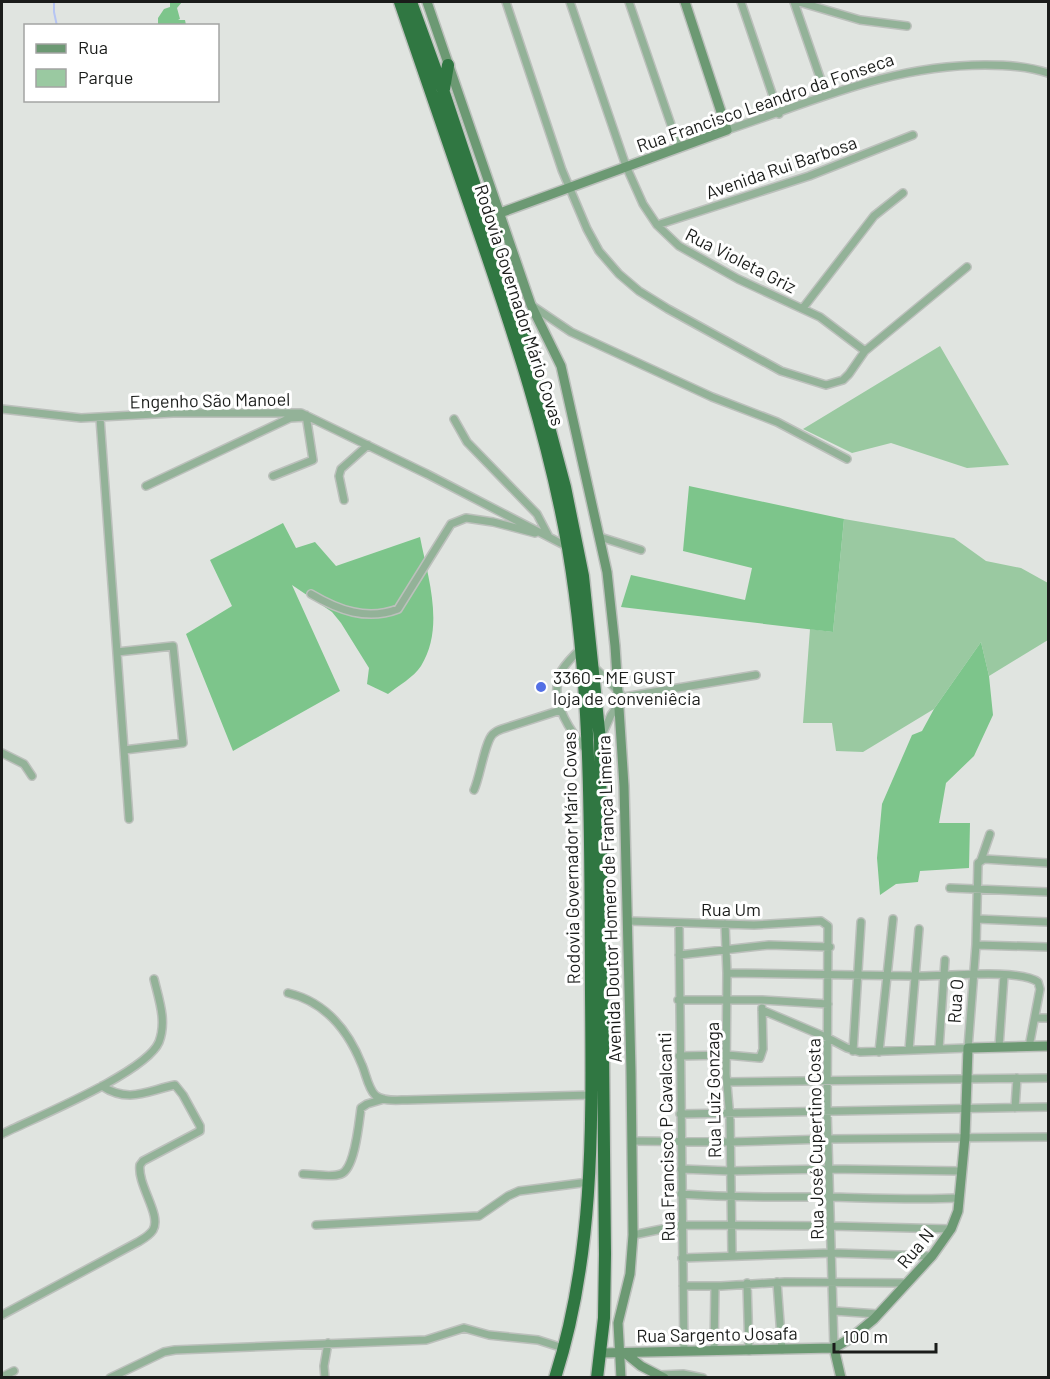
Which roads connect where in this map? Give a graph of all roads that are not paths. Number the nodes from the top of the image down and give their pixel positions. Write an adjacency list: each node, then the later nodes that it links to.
1 (400, 2): 40 (highway, Rodovia Governador Mário Covas)
2 (411, 2): 14 (highway, Rodovia Governador Mário Covas)
3 (427, 2): 12 (main road, Avenida Doutor Homero de França Limeira)
4 (506, 2): 21 (street)
5 (570, 2): 20 (street, Rua Violeta Griz)
6 (629, 2): 19 (street)
7 (685, 2): 17 (main road)
8 (741, 2): 16 (street)
9 (794, 2): 15 (street)
10 (799, 2): 11 (street)
11 (908, 26)
12 (448, 65): 14 (highway); 23 (main road, Avenida Doutor Homero de França Limeira)
13 (1048, 73): 15 (street, Rua Francisco Leandro da Fonseca)
14 (443, 90): 45 (highway, Rodovia Governador Mário Covas)
15 (826, 95): 16 (street, Rua Francisco Leandro da Fonseca)
16 (779, 114): 17 (street, Rua Francisco Leandro da Fonseca)
17 (728, 130): 19 (main road, Rua Francisco Leandro da Fonseca)
18 (913, 135): 24 (street, Avenida Rui Barbosa)
19 (679, 148): 20 (main road, Rua Francisco Leandro da Fonseca)
20 (626, 166): 21 (main road, Rua Francisco Leandro da Fonseca); 24 (street, Rua Violeta Griz)
21 (569, 187): 23 (main road, Rua Francisco Leandro da Fonseca); 28 (street)
22 (903, 193): 27 (street)
23 (500, 213): 26 (main road, Avenida Doutor Homero de França Limeira)
24 (657, 225): 27 (street, Rua Violeta Griz)
25 (967, 267): 28 (street)
26 (531, 305): 34 (street); 39 (main road, Avenida Doutor Homero de França Limeira)
27 (803, 308): 28 (street, Rua Violeta Griz)
28 (865, 351)
29 (2, 409): 31 (street, Engenho São Manoel)
30 (306, 416): 31 (street, Engenho São Manoel); 33 (street, Engenho São Manoel); 35 (street); 36 (street)
31 (100, 418): 44 (street)
32 (453, 419): 38 (street)
33 (368, 445): 37 (street); 38 (street, Engenho São Manoel)
34 (847, 459)
35 (273, 476)
36 (146, 486)
37 (344, 500)
38 (549, 537): 40 (street, Engenho São Manoel); 42 (street)
39 (600, 537): 41 (street); 47 (main road, Avenida Doutor Homero de França Limeira)
40 (568, 547): 43 (highway, Rodovia Governador Mário Covas)
41 (641, 550)
42 (311, 594)
43 (581, 648): 48 (street); 51 (highway, Rodovia Governador Mário Covas)
44 (117, 652): 50 (street); 50 (street)
45 (592, 666): 47 (street); 49 (highway, Rodovia Governador Mário Covas)
46 (756, 675): 47 (street)
47 (620, 697): 49 (street); 64 (main road, Avenida Doutor Homero de França Limeira)
48 (561, 710): 51 (street); 54 (street)
49 (600, 740): 162 (highway, Rodovia Governador Mário Covas)
50 (124, 750): 55 (street)
51 (588, 752): 111 (highway, Rodovia Governador Mário Covas)
52 (2, 753): 53 (street)
53 (32, 776)
54 (474, 790)
55 (129, 819)
56 (990, 834): 58 (street, Rua O)
57 (1048, 863): 58 (street)
58 (979, 864): 60 (street, Rua O)
59 (950, 888): 60 (street)
60 (978, 890): 61 (street); 63 (street, Rua O)
61 (1048, 892)
62 (893, 919): 81 (street)
63 (977, 919): 66 (street); 71 (street, Rua O)
64 (628, 921): 67 (street, Rua Um); 123 (main road, Avenida Doutor Homero de França Limeira)
65 (861, 922): 79 (street)
66 (1048, 922)
67 (679, 923): 68 (street, Rua Um); 75 (street, Rua Francisco P Cavalcanti)
68 (725, 924): 69 (street, Rua Um); 74 (street, Rua Luiz Gonzaga)
69 (830, 929): 72 (street, Rua José Cupertino Costa)
70 (919, 929): 83 (street)
71 (976, 945): 73 (street); 80 (street, Rua O)
72 (830, 947): 74 (street); 78 (street, Rua José Cupertino Costa)
73 (1048, 948)
74 (727, 949): 75 (street); 77 (street, Rua Luiz Gonzaga)
75 (678, 955): 87 (street, Rua Francisco P Cavalcanti)
76 (945, 960): 84 (street)
77 (727, 973): 78 (street); 89 (street, Rua Luiz Gonzaga)
78 (829, 974): 79 (street); 90 (street, Rua José Cupertino Costa)
79 (856, 974): 81 (street); 101 (street)
80 (974, 974): 82 (street); 84 (street); 98 (street, Rua O)
81 (886, 975): 83 (street); 102 (street)
82 (1004, 975): 92 (street); 96 (street)
83 (915, 976): 84 (street); 100 (street)
84 (945, 976): 99 (street)
85 (154, 979): 110 (street)
86 (288, 993): 112 (street)
87 (678, 1000): 89 (street); 104 (street, Rua Francisco P Cavalcanti)
88 (762, 1000): 89 (street); 90 (street); 91 (street)
89 (727, 1001): 103 (street, Rua Luiz Gonzaga)
90 (828, 1004): 94 (street, Rua José Cupertino Costa)
91 (762, 1010): 94 (street); 103 (street)
92 (1035, 1018): 93 (street); 97 (street)
93 (1048, 1018)
94 (828, 1038): 101 (street); 108 (street, Rua José Cupertino Costa)
95 (1048, 1046): 97 (main road)
96 (999, 1047): 97 (main road); 98 (main road)
97 (1029, 1047)
98 (968, 1048): 99 (street); 105 (main road, Rua O)
99 (939, 1049): 100 (street)
100 (909, 1050): 102 (street)
101 (853, 1051): 102 (street)
102 (879, 1052)
103 (726, 1055): 104 (street); 109 (street, Rua Luiz Gonzaga)
104 (679, 1056): 118 (street, Rua Francisco P Cavalcanti)
105 (967, 1078): 106 (street); 108 (street); 113 (main road, Rua O)
106 (1017, 1078): 107 (street); 115 (street)
107 (1048, 1078)
108 (827, 1081): 109 (street); 116 (street, Rua José Cupertino Costa)
109 (727, 1082): 117 (street, Rua Luiz Gonzaga)
110 (102, 1086): 119 (street); 154 (street)
111 (592, 1095): 112 (street); 131 (highway, Rodovia Governador Mário Covas)
112 (384, 1099): 130 (street)
113 (967, 1107): 115 (street); 116 (street); 120 (main road, Rua O)
114 (1048, 1107): 115 (street)
115 (1015, 1108)
116 (827, 1111): 117 (street); 122 (street, Rua José Cupertino Costa)
117 (729, 1112): 118 (street); 125 (street, Rua Luiz Gonzaga)
118 (680, 1114): 124 (street, Rua Francisco P Cavalcanti)
119 (2, 1134)
120 (965, 1137): 121 (street); 122 (street); 129 (main road, Rua N)
121 (1048, 1137)
122 (828, 1139): 125 (street); 127 (street, Rua José Cupertino Costa)
123 (632, 1141): 124 (street); 141 (main road, Avenida Doutor Homero de França Limeira)
124 (680, 1142): 125 (street); 126 (street, Rua Francisco P Cavalcanti)
125 (729, 1142): 128 (street, Rua Luiz Gonzaga)
126 (681, 1169): 128 (street); 132 (street, Rua Francisco P Cavalcanti)
127 (829, 1169): 128 (street); 129 (street); 133 (street, Rua José Cupertino Costa)
128 (730, 1171): 134 (street, Rua Luiz Gonzaga)
129 (961, 1171): 135 (main road, Rua N)
130 (303, 1174)
131 (589, 1182): 136 (street); 156 (highway, Rodovia Governador Mário Covas)
132 (681, 1194): 134 (street); 137 (street, Rua Francisco P Cavalcanti)
133 (830, 1197): 134 (street); 135 (street); 139 (street, Rua José Cupertino Costa)
134 (731, 1198): 138 (street, Rua Luiz Gonzaga)
135 (959, 1198): 140 (main road, Rua N)
136 (315, 1225)
137 (682, 1225): 138 (street); 141 (street); 145 (street, Rua Francisco P Cavalcanti)
138 (731, 1226): 139 (street); 143 (street, Rua Luiz Gonzaga)
139 (831, 1226): 140 (street); 142 (street, Rua José Cupertino Costa)
140 (951, 1229): 144 (main road, Rua N)
141 (633, 1235): 163 (main road, Avenida Doutor Homero de França Limeira)
142 (832, 1253): 143 (street); 144 (street); 148 (street, Rua José Cupertino Costa)
143 (732, 1255): 145 (street)
144 (932, 1256): 149 (main road, Rua N)
145 (682, 1258): 150 (street, Rua Francisco P Cavalcanti)
146 (777, 1282): 147 (street); 148 (street); 158 (street)
147 (747, 1283): 151 (street); 161 (street)
148 (833, 1283): 149 (street); 152 (street, Rua José Cupertino Costa)
149 (907, 1283): 153 (main road, Rua N)
150 (683, 1286): 151 (street); 159 (street, Rua Francisco P Cavalcanti)
151 (715, 1286): 160 (street)
152 (834, 1311): 153 (street); 157 (street, Rua José Cupertino Costa)
153 (878, 1314): 157 (main road, Rua N)
154 (2, 1315)
155 (328, 1343): 156 (street); 167 (street); 168 (street)
156 (563, 1348): 169 (highway, Rodovia Governador Mário Covas)
157 (834, 1348): 158 (main road, Rua Sargento Josafa); 173 (main road)
158 (782, 1350): 161 (main road, Rua Sargento Josafa)
159 (684, 1351): 160 (main road, Rua Sargento Josafa); 163 (main road, Rua Sargento Josafa)
160 (714, 1351): 161 (main road, Rua Sargento Josafa)
161 (749, 1351)
162 (601, 1353): 163 (main road, Rua Sargento Josafa); 170 (highway, Rodovia Governador Mário Covas)
163 (622, 1353): 165 (main road); 171 (main road, Avenida Doutor Homero de França Limeira)
164 (14, 1371): 166 (street)
165 (662, 1376): 172 (street)
166 (2, 1377)
167 (110, 1377)
168 (325, 1377)
169 (555, 1377)
170 (597, 1377)
171 (621, 1377)
172 (703, 1377)
173 (841, 1377)

